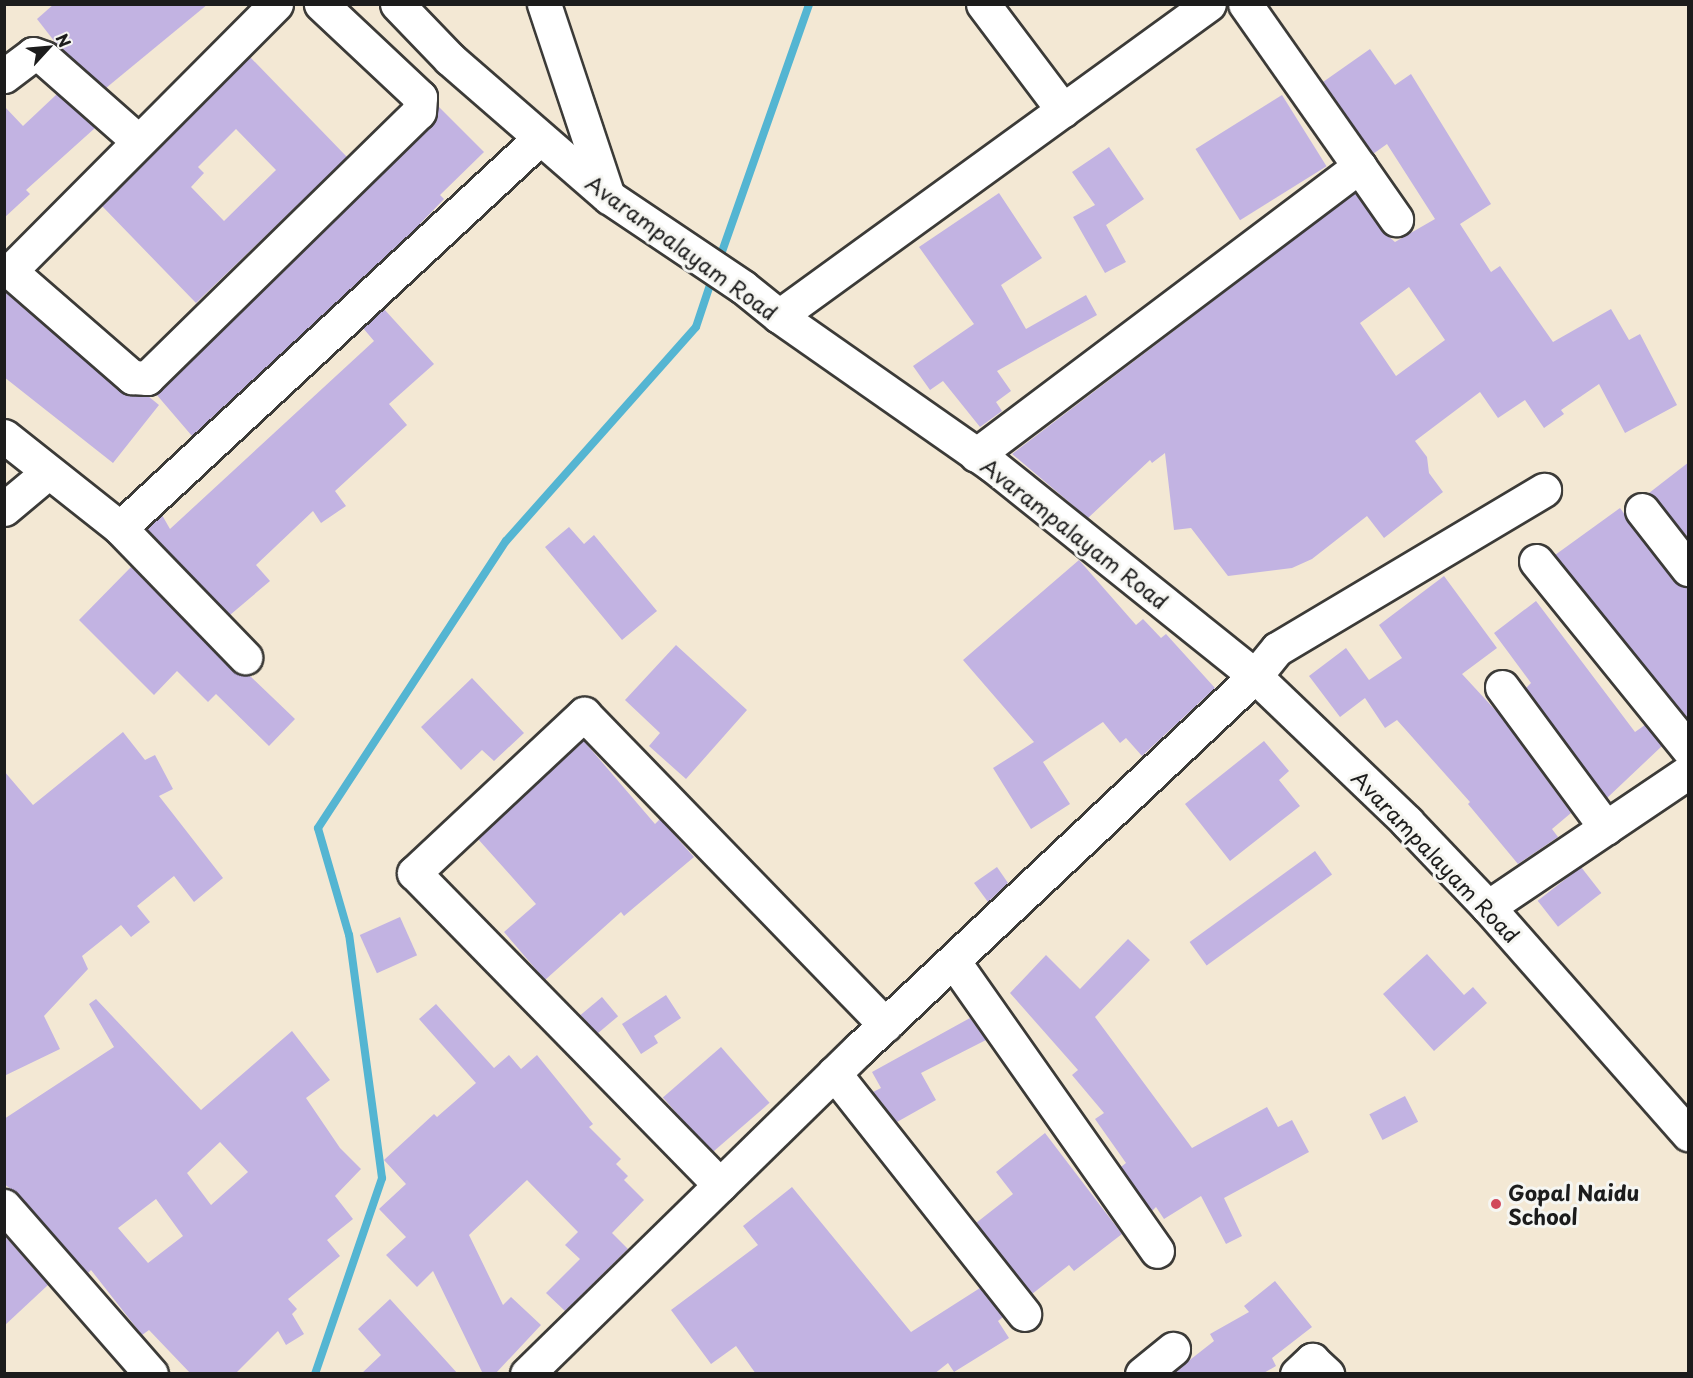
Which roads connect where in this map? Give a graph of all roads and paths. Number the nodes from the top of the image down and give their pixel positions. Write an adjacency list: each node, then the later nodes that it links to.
1 (276, 4): 11 (street)
2 (321, 4): 15 (street)
3 (397, 4): 10 (street, Avarampalayam Road)
4 (544, 4): 13 (street)
5 (983, 4): 9 (street)
6 (1209, 4): 9 (street)
7 (1245, 4): 12 (street)
8 (4, 76): 11 (street)
9 (1063, 110): 16 (street)
10 (540, 138): 13 (street, Avarampalayam Road); 23 (street)
11 (138, 141): 15 (street)
12 (1359, 166): 14 (street); 18 (street)
13 (609, 198): 16 (street, Avarampalayam Road)
14 (1396, 219)
15 (7, 269)
16 (779, 316): 18 (street, Avarampalayam Road)
17 (4, 436): 19 (street)
18 (976, 455): 27 (street, Avarampalayam Road)
19 (47, 473): 21 (street); 23 (street)
20 (1544, 490): 27 (street)
21 (4, 509)
22 (1642, 510): 25 (street)
23 (120, 528): 26 (street)
24 (1536, 561): 29 (street)
25 (1689, 569)
26 (245, 657)
27 (1255, 676): 32 (street, Avarampalayam Road); 33 (street)
28 (1502, 687): 31 (street)
29 (1689, 749)
30 (1689, 772): 31 (street)
31 (1606, 828): 32 (street)
32 (1488, 907): 36 (street, Avarampalayam Road)
33 (954, 962): 34 (street); 39 (street)
34 (885, 1025): 35 (street); 37 (street)
35 (834, 1073): 37 (street); 40 (street)
36 (1689, 1134)
37 (720, 1185): 43 (street)
38 (4, 1206): 42 (street)
39 (1157, 1251)
40 (1023, 1314)
41 (1173, 1349): 44 (street)
42 (151, 1374)
43 (527, 1374)
44 (1142, 1374)
45 (1297, 1374): 46 (street)
46 (1327, 1374)

